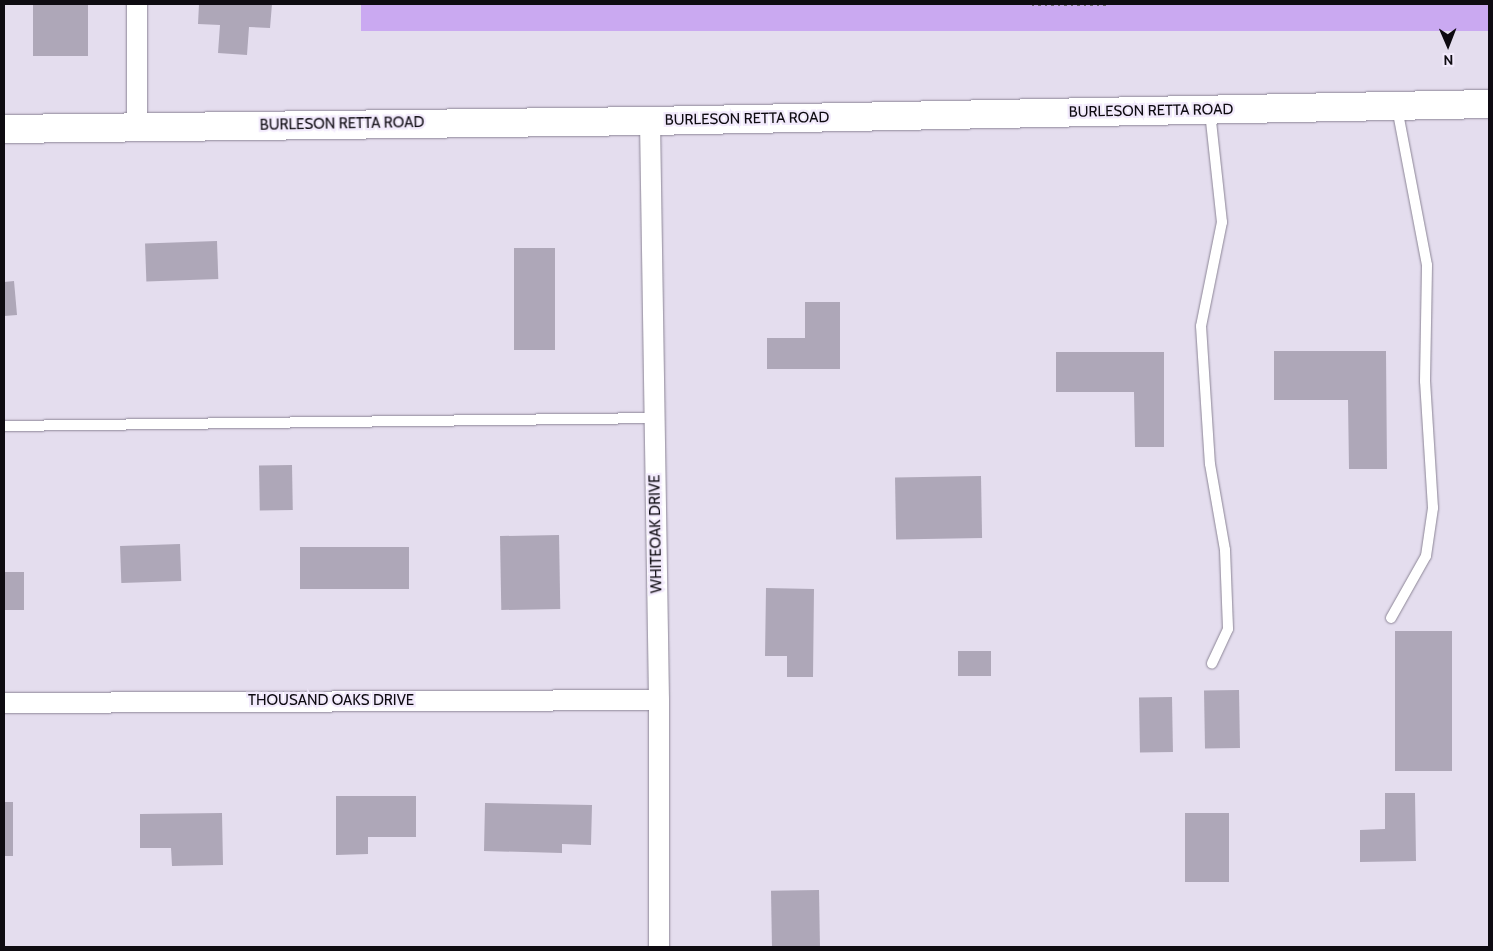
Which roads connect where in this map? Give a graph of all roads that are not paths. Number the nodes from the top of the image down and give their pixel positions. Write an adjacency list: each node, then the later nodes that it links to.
1 (137, 4): 6 (street)
2 (1489, 104): 3 (street, BURLESON RETTA ROAD)
3 (1397, 106): 4 (street, BURLESON RETTA ROAD); 10 (lane)
4 (1210, 110): 5 (street, BURLESON RETTA ROAD); 11 (lane)
5 (650, 121): 6 (street, BURLESON RETTA ROAD); 8 (street, WHITEOAK DRIVE)
6 (137, 127): 7 (street, BURLESON RETTA ROAD)
7 (4, 129)
8 (655, 418): 9 (lane); 12 (street, WHITEOAK DRIVE)
9 (4, 426)
10 (1391, 618)
11 (1212, 664)
12 (659, 700): 13 (street, THOUSAND OAKS DRIVE); 14 (street, WHITEOAK DRIVE)
13 (4, 703)
14 (659, 947)

